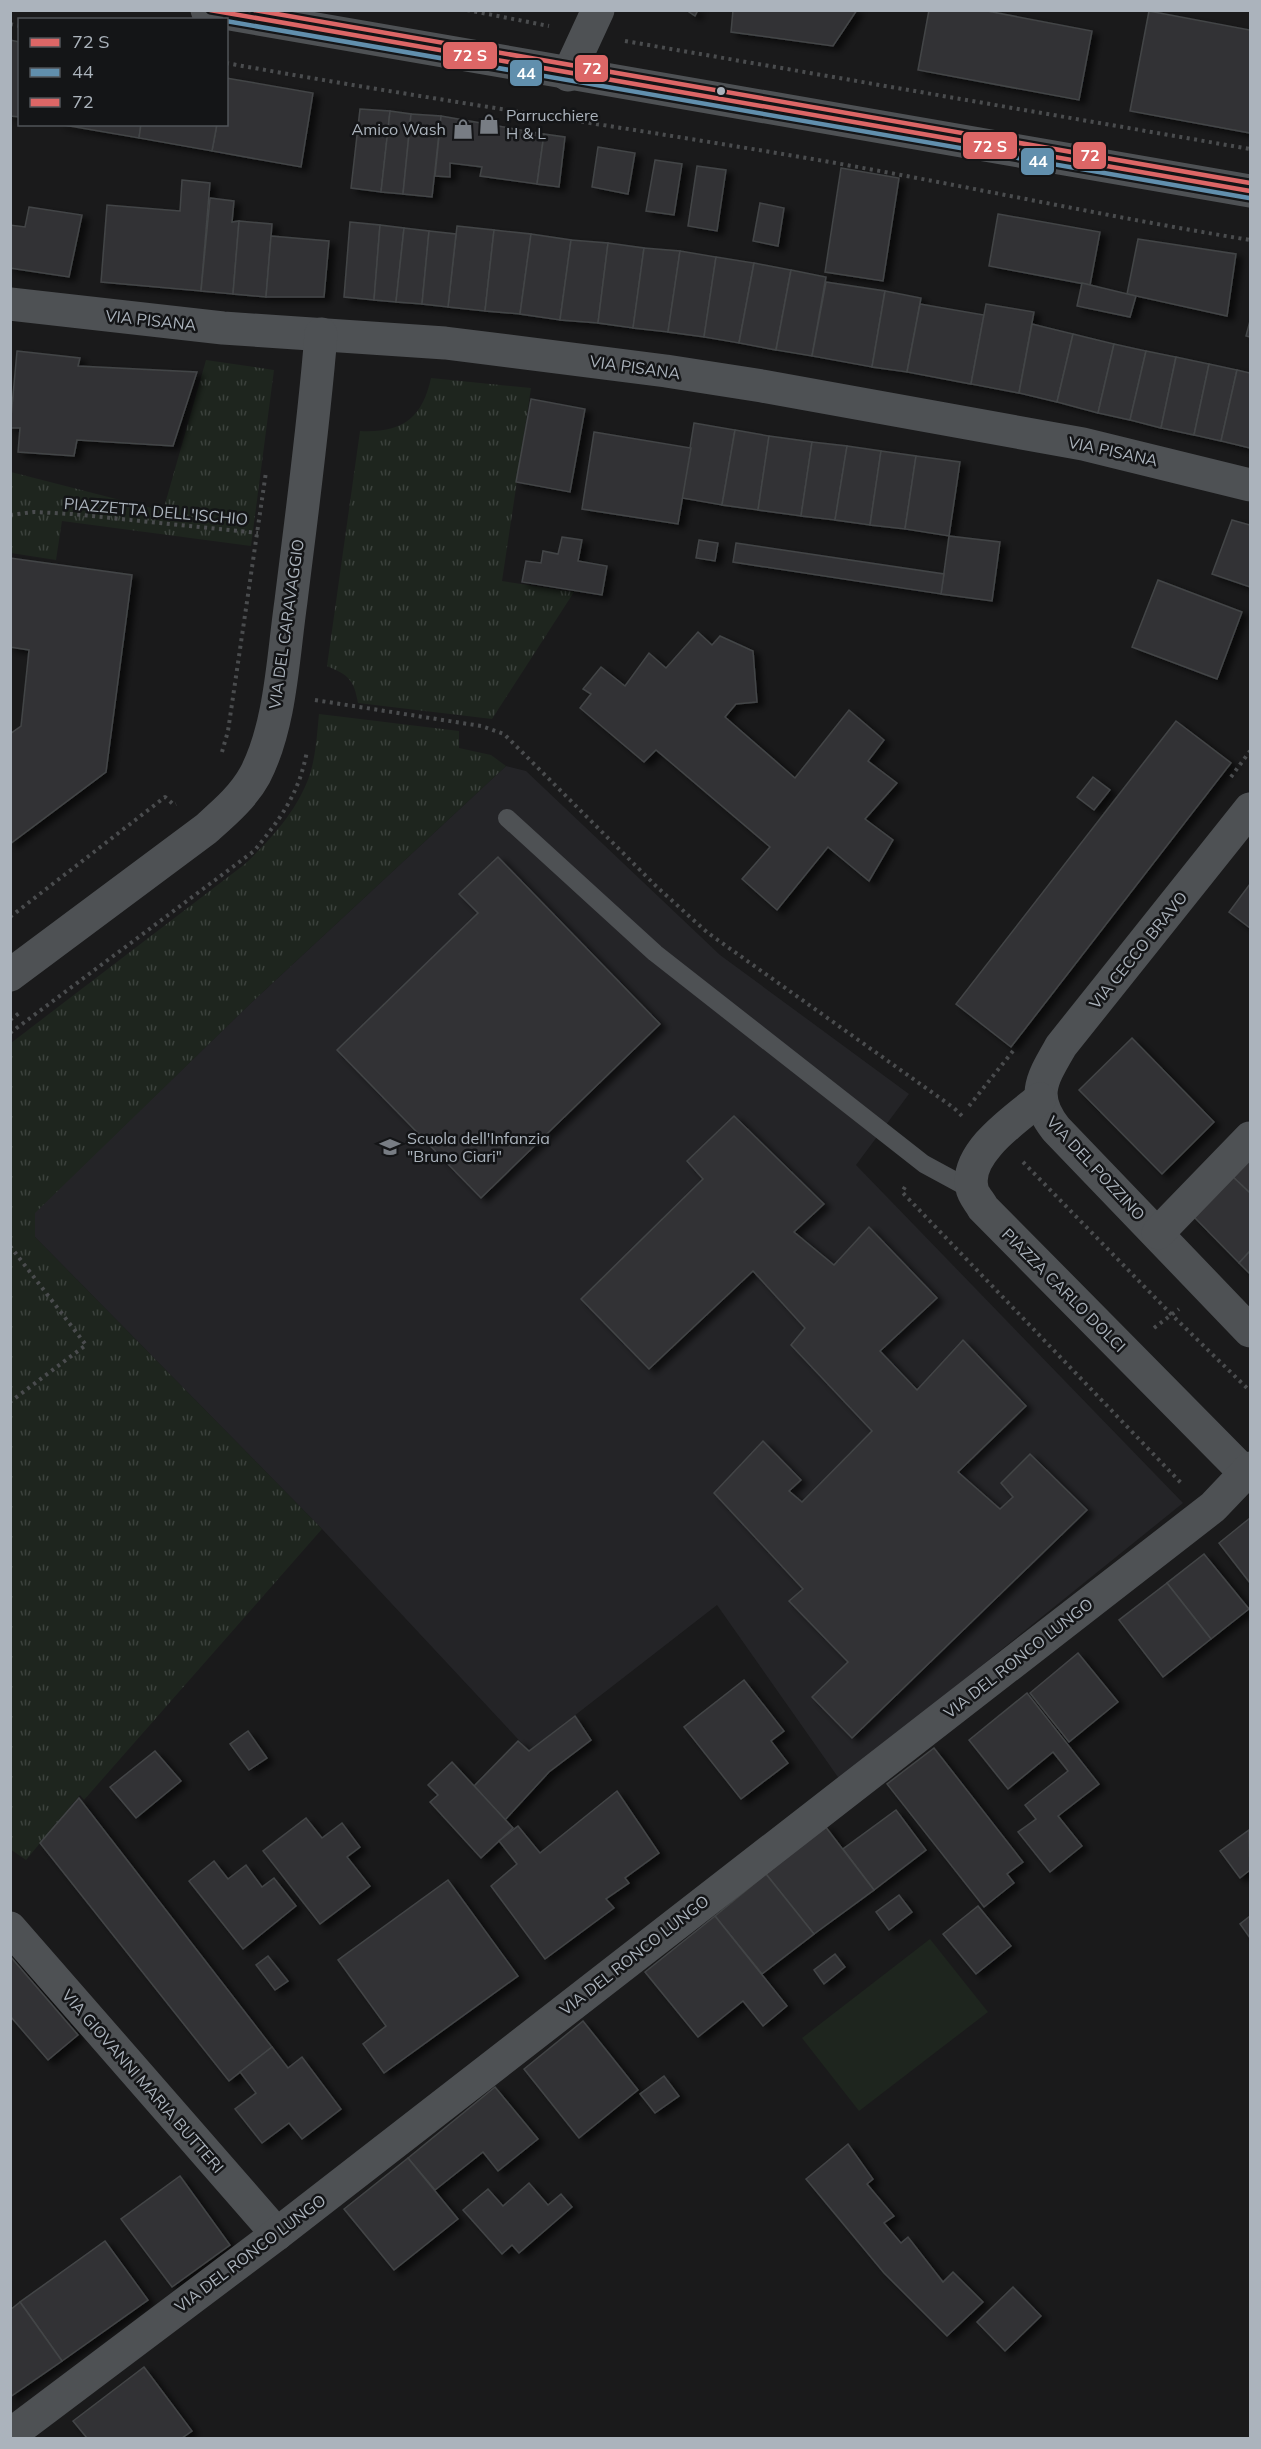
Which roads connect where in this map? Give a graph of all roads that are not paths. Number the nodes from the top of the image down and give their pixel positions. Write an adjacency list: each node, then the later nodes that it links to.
1 (218, 11): 2 (street)
2 (300, 18): 4 (street)
3 (593, 22): 4 (street)
4 (568, 75): 5 (street)
5 (1251, 191)
6 (10, 304): 7 (street, VIA PISANA)
7 (321, 334): 8 (street, VIA PISANA); 11 (street, VIA DEL CARAVAGGIO)
8 (1251, 485)
9 (1251, 809): 12 (street, VIA CECCO BRAVO)
10 (507, 818): 14 (lane)
11 (10, 975)
12 (1040, 1099): 14 (street); 15 (street, VIA DEL POZZINO)
13 (1251, 1138): 15 (street, VIA DEL POZZINO)
14 (972, 1190): 17 (street, PIAZZA CARLO DOLCI)
15 (1158, 1233): 16 (street, VIA DEL POZZINO)
16 (1251, 1331)
17 (1248, 1471): 19 (street, VIA DEL RONCO LUNGO)
18 (10, 1928): 19 (street, VIA GIOVANNI MARIA BUTTERI)
19 (276, 2234): 20 (street, VIA DEL RONCO LUNGO)
20 (10, 2435)

